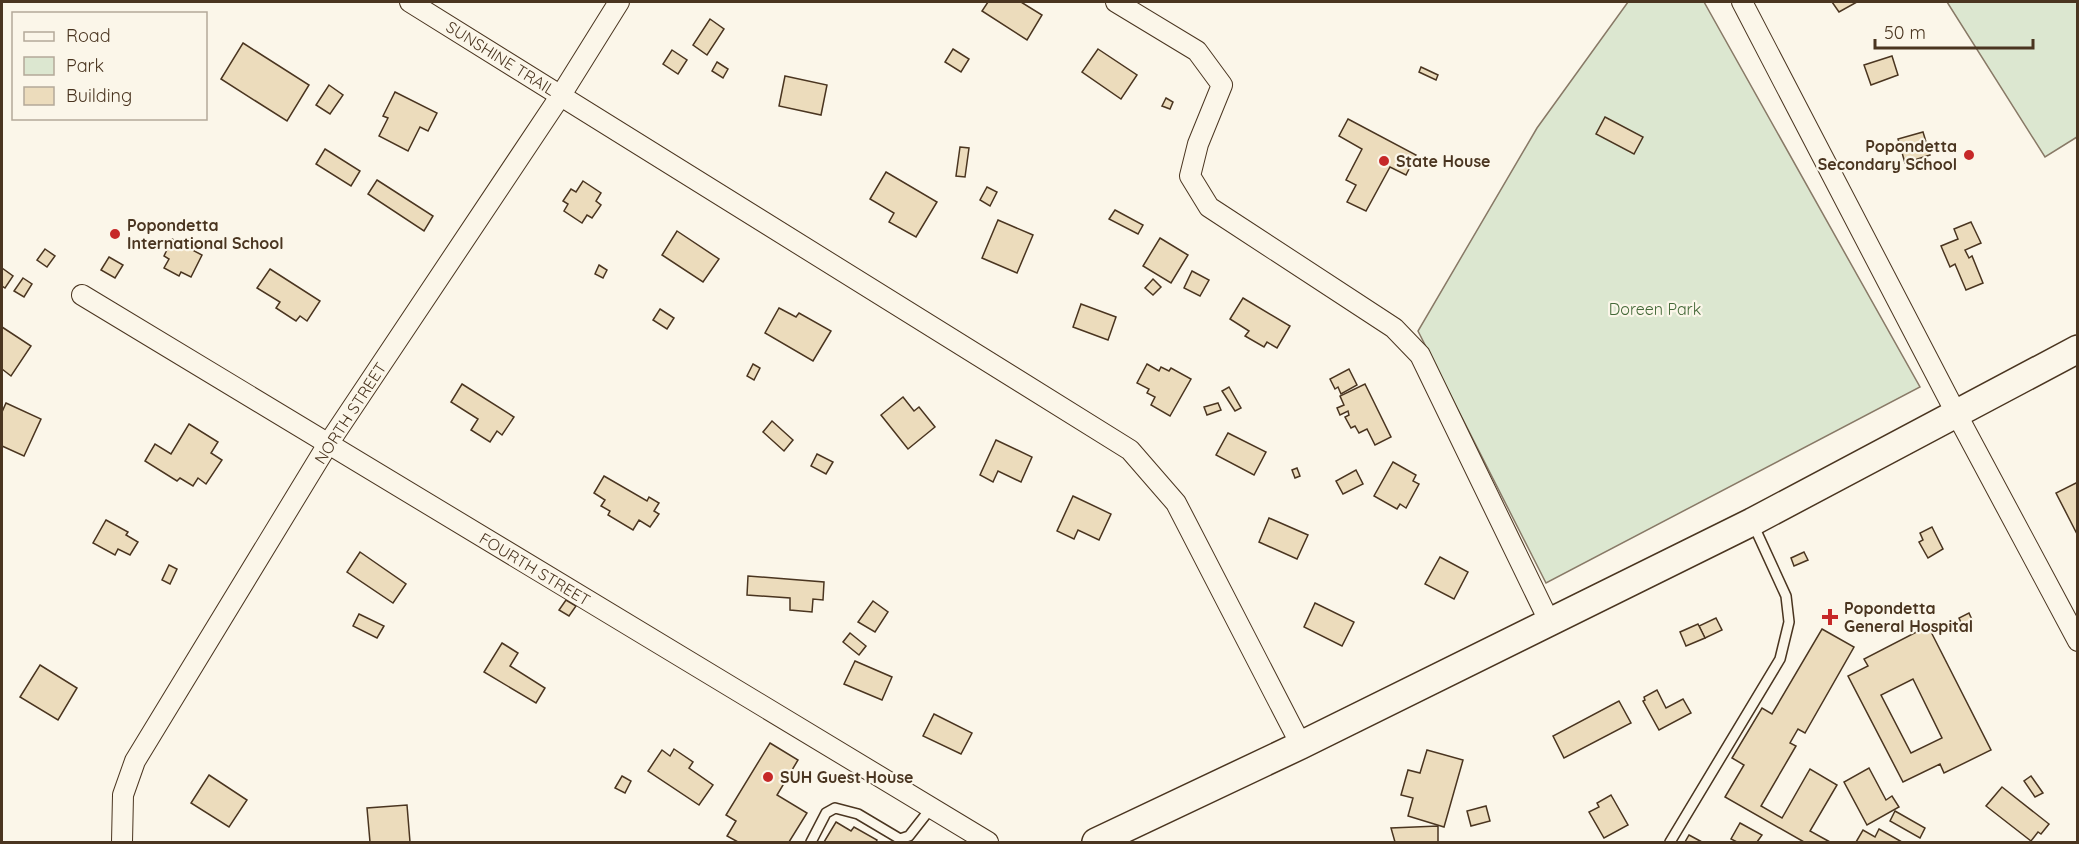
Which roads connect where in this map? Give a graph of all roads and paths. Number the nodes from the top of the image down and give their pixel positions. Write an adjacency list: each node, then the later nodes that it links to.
1 (411, 2): 5 (street, SUNSHINE TRAIL)
2 (619, 2): 5 (street, NORTH STREET)
3 (1116, 2): 11 (street)
4 (1742, 2): 8 (street)
5 (561, 95): 9 (street, NORTH STREET); 13 (street, SUNSHINE TRAIL)
6 (82, 296): 9 (street, FOURTH STREET)
7 (2078, 349): 8 (main road)
8 (1956, 413): 10 (main road); 12 (street)
9 (328, 444): 14 (street, FOURTH STREET); 15 (street, NORTH STREET)
10 (1752, 522): 11 (main road); 19 (lane)
11 (1550, 621): 13 (main road)
12 (2078, 641)
13 (1301, 745): 18 (main road)
14 (931, 808): 16 (lane); 17 (street, FOURTH STREET)
15 (123, 843)
16 (811, 843)
17 (988, 843)
18 (1096, 843)
19 (1670, 843)

